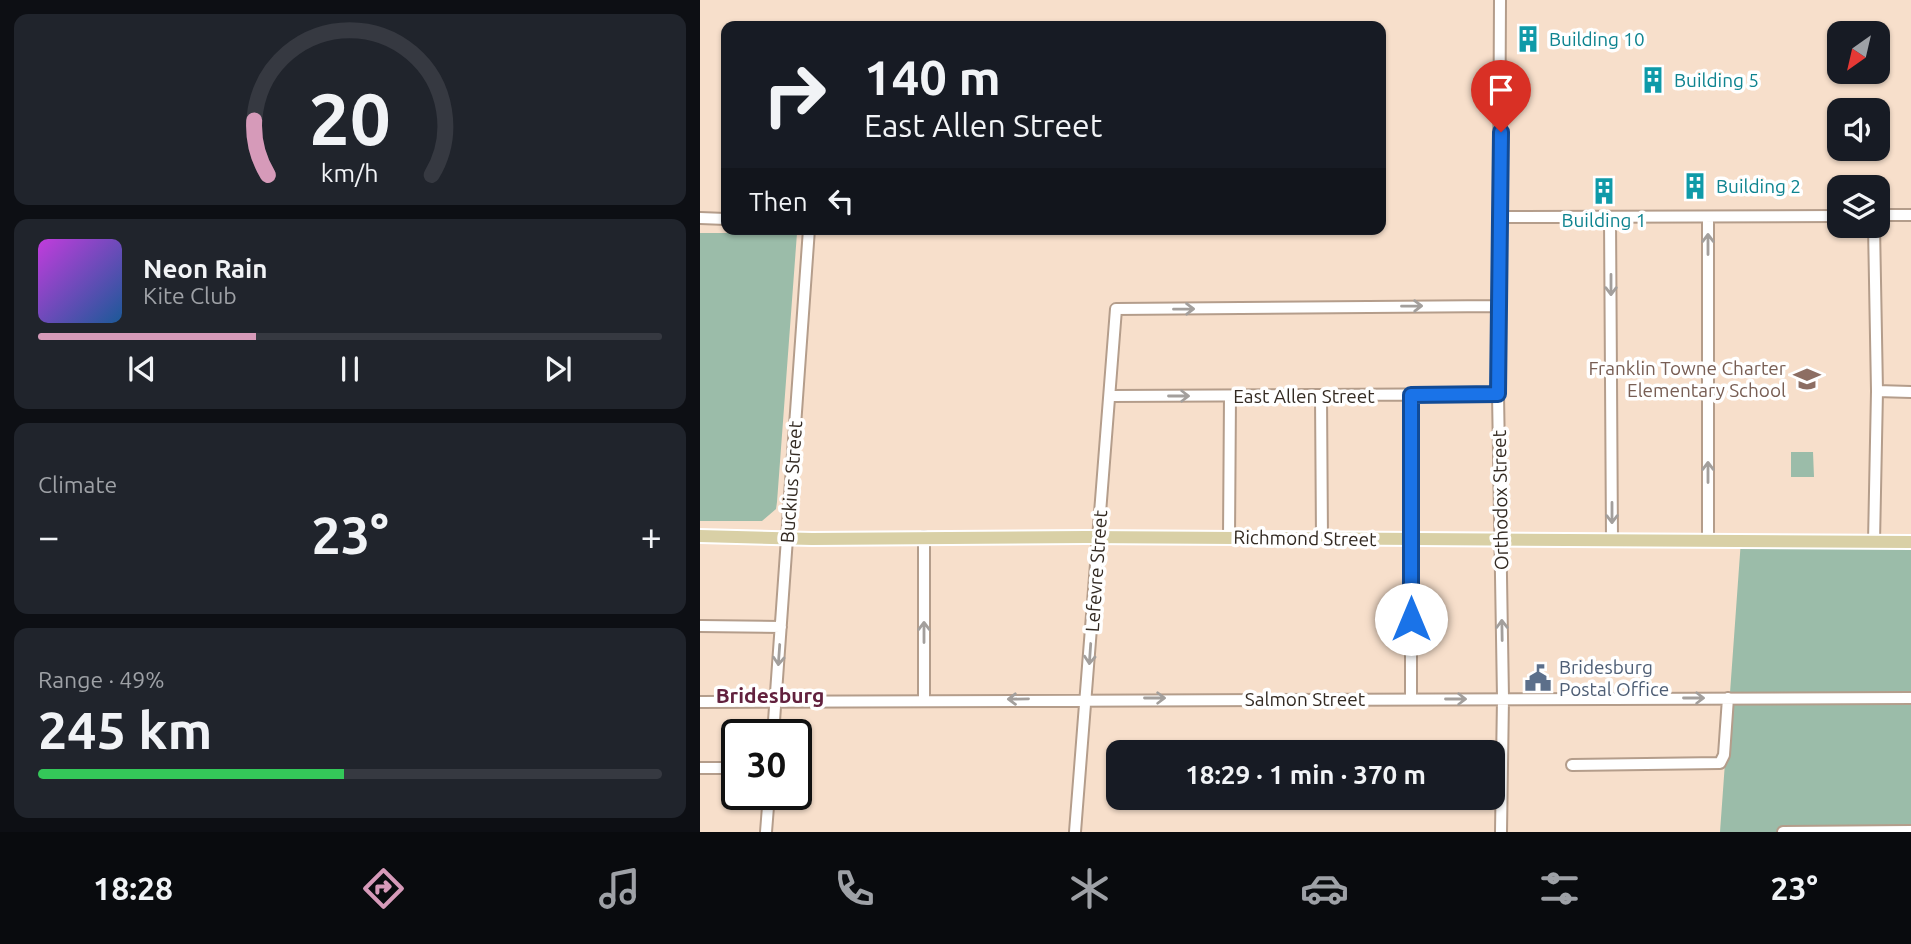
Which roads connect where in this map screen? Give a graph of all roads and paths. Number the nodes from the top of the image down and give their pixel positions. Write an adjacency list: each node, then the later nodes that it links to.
1 (1500, 0): 5 (street, Orthodox Street)
2 (1890, 215): 3 (street)
3 (1911, 215)
4 (1827, 216): 7 (street)
5 (1501, 217): 6 (street); 12 (street, Orthodox Street)
6 (1610, 217): 7 (street); 28 (street, one-way to 28)
7 (1708, 217): 29 (street, one-way to 7)
8 (700, 218): 9 (street)
9 (721, 219)
10 (809, 235): 24 (street, Buckius Street)
11 (1874, 238): 13 (street)
12 (1500, 306): 15 (street, Orthodox Street); 17 (street, Lefevre Street, one-way to 12)
13 (1877, 391): 14 (street); 30 (street)
14 (1911, 392)
15 (1498, 394): 16 (street, East Allen Street); 25 (street, Orthodox Street)
16 (1411, 395): 19 (street, East Allen Street); 27 (street)
17 (1111, 396): 18 (street, East Allen Street, one-way to 18); 22 (street, Lefevre Street)
18 (1230, 396): 19 (street, East Allen Street); 23 (street)
19 (1321, 396): 26 (street)
20 (700, 536): 24 (main road, Richmond Street)
21 (924, 537): 22 (main road, Richmond Street); 24 (main road, Richmond Street); 39 (street, one-way to 21)
22 (1098, 537): 23 (main road, Richmond Street); 34 (street, Lefevre Street, one-way to 34)
23 (1229, 537): 26 (main road, Richmond Street)
24 (787, 538): 33 (street, Buckius Street)
25 (1501, 538): 27 (main road, Richmond Street); 28 (main road, Richmond Street); 35 (street, Orthodox Street, one-way to 25)
26 (1322, 539): 27 (main road, Richmond Street)
27 (1410, 539): 38 (street)
28 (1612, 540): 29 (main road, Richmond Street)
29 (1708, 540): 30 (main road, Richmond Street)
30 (1874, 542): 31 (main road, Richmond Street)
31 (1911, 542)
32 (700, 626): 33 (street)
33 (781, 627): 40 (street, Buckius Street, one-way to 40)
34 (1087, 698): 38 (street, Salmon Street, one-way to 38); 39 (street, Salmon Street, one-way to 39); 49 (street, Lefevre Street)
35 (1503, 698): 36 (street, Salmon Street, one-way to 36); 38 (street, Salmon Street, one-way to 35); 50 (street, Orthodox Street)
36 (1728, 698): 37 (street, Salmon Street); 43 (street)
37 (1911, 698)
38 (1411, 699)
39 (924, 700): 40 (street, Salmon Street)
40 (776, 701): 41 (street, Salmon Street); 42 (street, Buckius Street)
41 (700, 702)
42 (774, 719)
43 (1572, 765)
44 (700, 768): 45 (street)
45 (721, 768)
46 (768, 810): 48 (street)
47 (1911, 831): 51 (street)
48 (766, 832)
49 (1075, 832)
50 (1501, 832)
51 (1783, 832)

